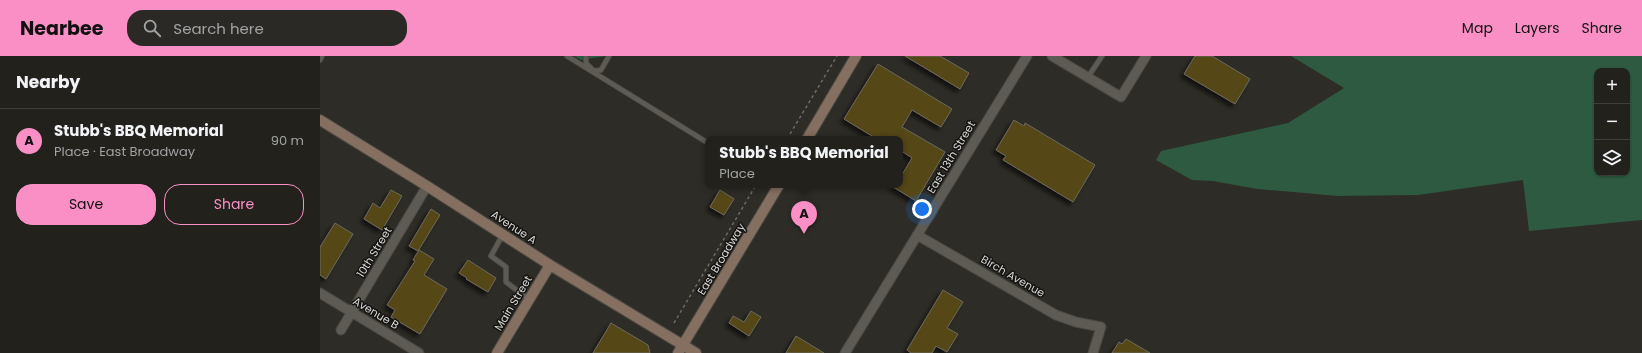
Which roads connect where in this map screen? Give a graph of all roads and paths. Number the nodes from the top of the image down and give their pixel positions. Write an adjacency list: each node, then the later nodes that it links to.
1 (322, 56): 11 (lane)
2 (568, 56): 12 (lane)
3 (586, 56): 12 (lane)
4 (609, 56): 12 (lane)
5 (837, 56): 15 (path)
6 (856, 56): 16 (main road)
7 (1027, 56): 22 (street, East 13th Street)
8 (1052, 56): 13 (street)
9 (1102, 56): 13 (lane)
10 (1146, 56): 13 (street)
11 (320, 60)
12 (594, 71): 17 (lane)
13 (1088, 77)
14 (320, 120): 18 (main road, Avenue A)
15 (789, 136)
16 (809, 136)
17 (705, 141)
18 (427, 186): 21 (main road, Avenue A); 26 (street, 10th Street)
19 (754, 188): 27 (path)
20 (776, 188): 29 (main road, East Broadway)
21 (503, 234): 23 (main road, Avenue A); 25 (lane)
22 (917, 235): 33 (street, East 13th Street); 34 (street, Birch Avenue)
23 (550, 265): 25 (main road, Main Street); 29 (main road, Avenue A)
24 (320, 293): 26 (street, Avenue B)
25 (530, 299): 31 (main road, Main Street)
26 (352, 312): 28 (street, 10th Street); 30 (street, Avenue B)
27 (674, 323)
28 (341, 330)
29 (681, 349): 32 (main road, Avenue A)
30 (419, 353)
31 (497, 353)
32 (696, 353)
33 (845, 353)
34 (1093, 353)

